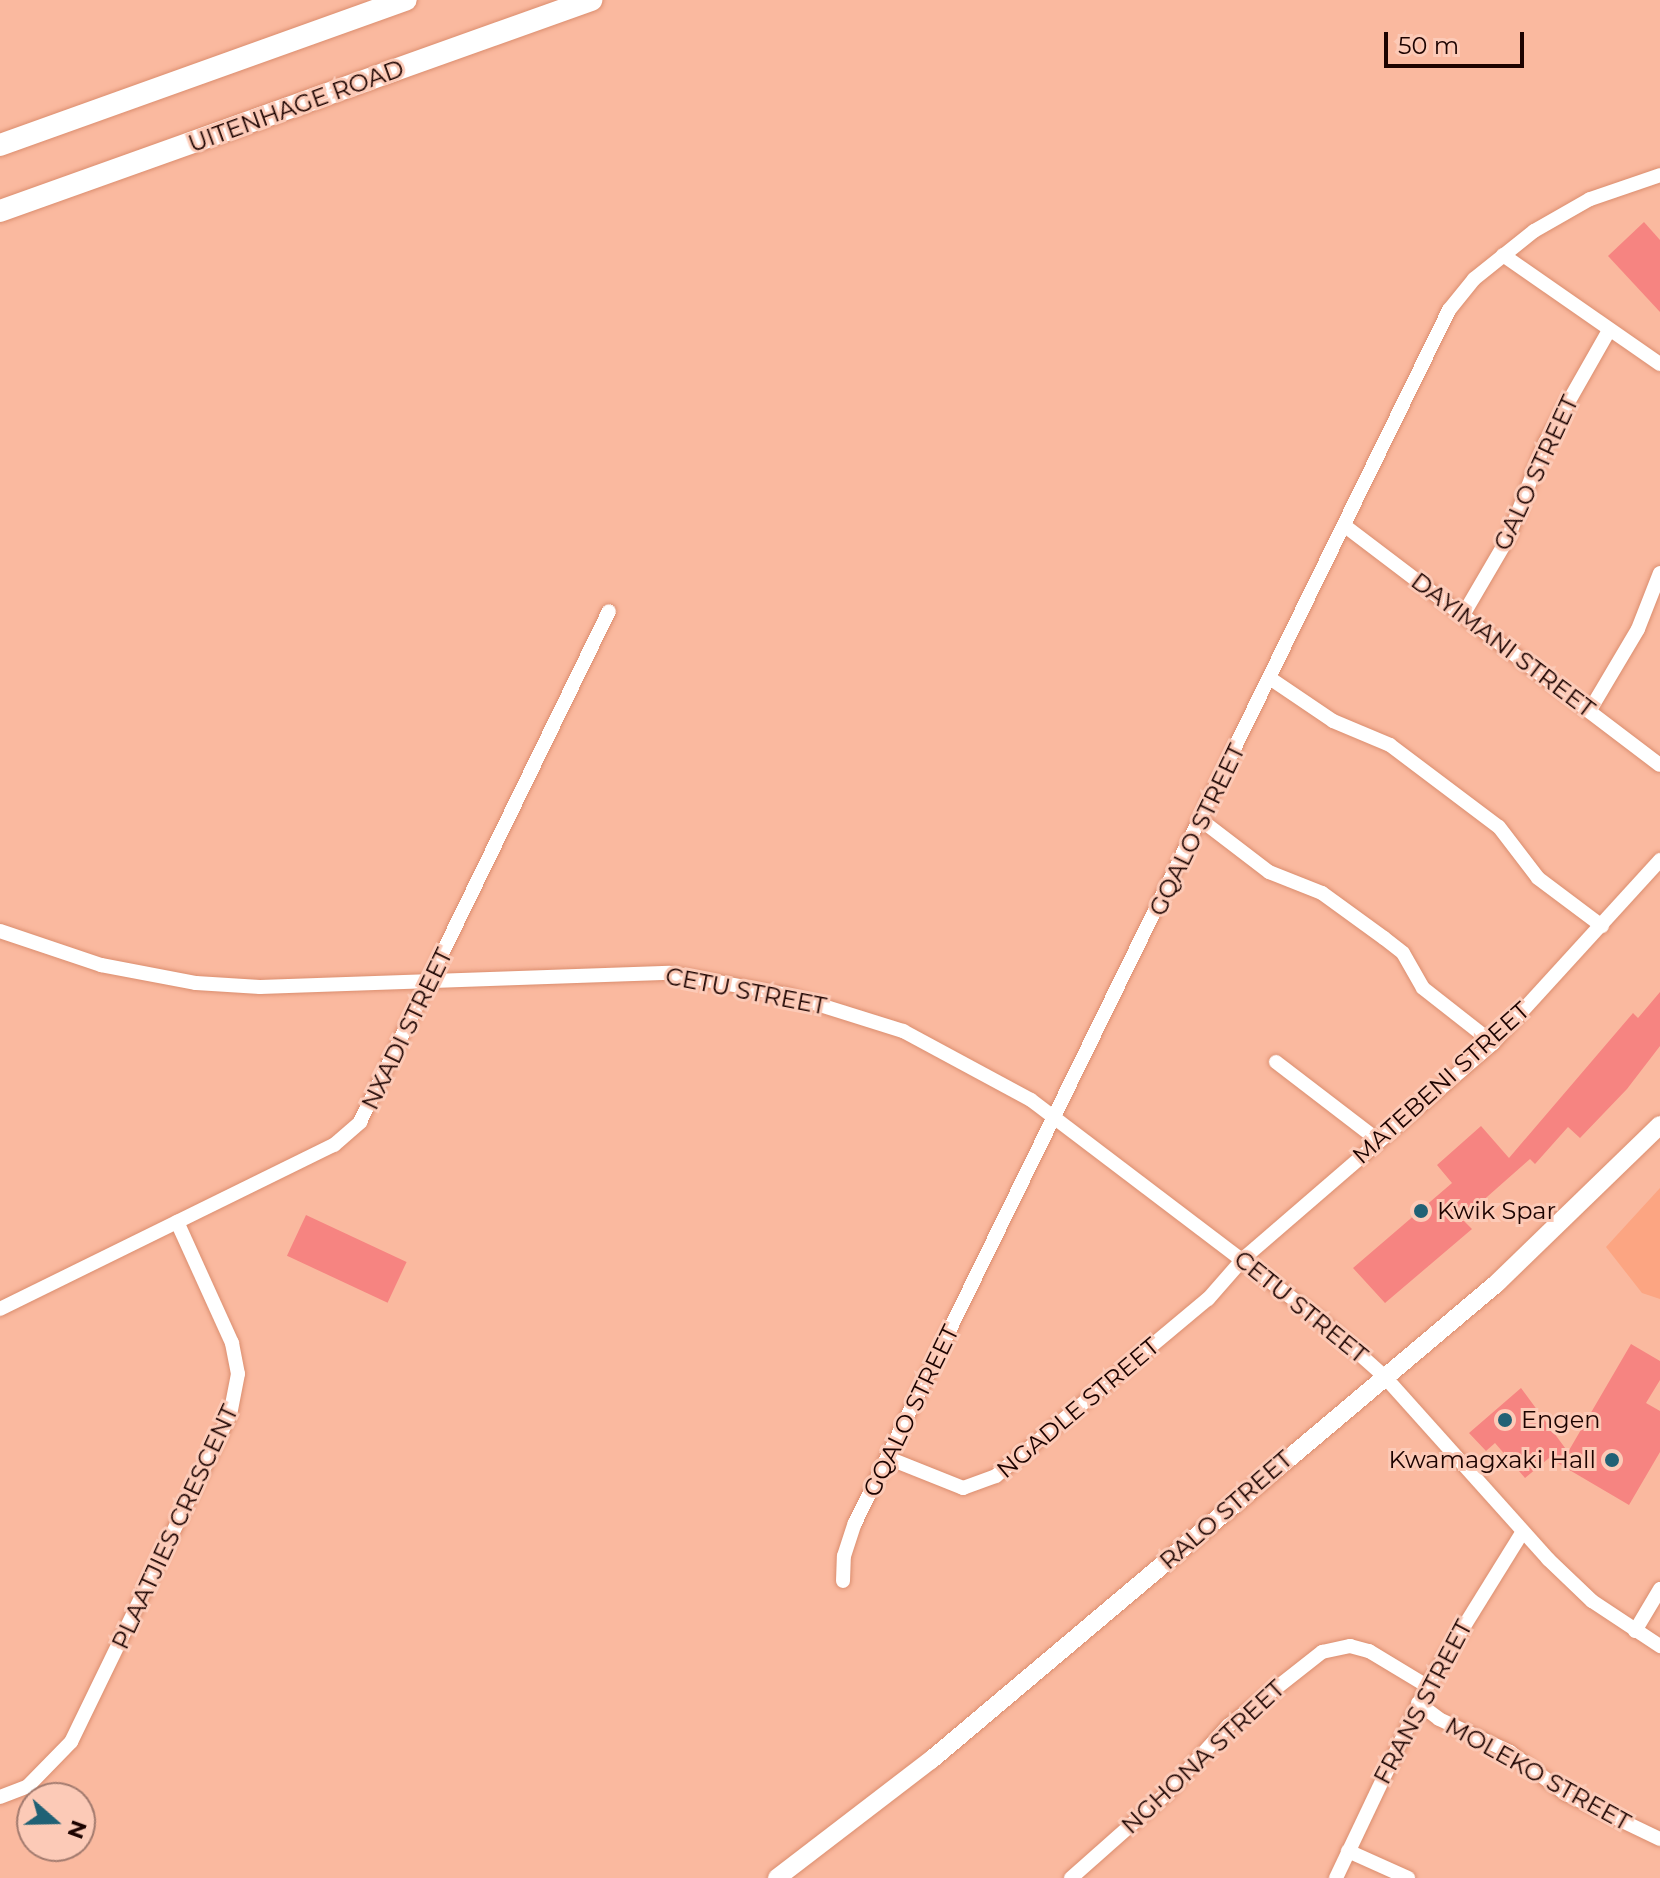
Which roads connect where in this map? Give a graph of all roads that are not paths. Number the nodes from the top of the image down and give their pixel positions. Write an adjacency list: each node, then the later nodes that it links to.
1 (406, 0): 3 (main road)
2 (591, 0): 5 (main road, UITENHAGE ROAD)
3 (0, 145)
4 (1660, 175): 6 (street, GQALO STREET)
5 (0, 211)
6 (1503, 255): 7 (street); 9 (street, GQALO STREET)
7 (1608, 332): 8 (street); 12 (street, GALO STREET)
8 (1660, 364)
9 (1345, 526): 12 (street, DAYIMANI STREET); 13 (street, GQALO STREET)
10 (1660, 573): 14 (street)
11 (609, 611): 20 (street, NXADI STREET)
12 (1463, 615): 14 (street, DAYIMANI STREET)
13 (1271, 679): 16 (street, GQALO STREET); 18 (street)
14 (1590, 710): 15 (street, DAYIMANI STREET)
15 (1660, 765)
16 (1201, 820): 21 (street); 23 (street, GQALO STREET)
17 (1660, 860): 18 (street, MATEBENI STREET)
18 (1602, 926): 21 (street, MATEBENI STREET)
19 (0, 931): 20 (street, CETU STREET)
20 (432, 981): 23 (street, CETU STREET); 26 (street, NXADI STREET)
21 (1493, 1043): 25 (street, MATEBENI STREET)
22 (1276, 1062): 25 (street)
23 (1056, 1118): 27 (street, CETU STREET); 30 (street, GQALO STREET)
24 (1660, 1125): 29 (street, RALO STREET)
25 (1379, 1141): 27 (street, MATEBENI STREET)
26 (177, 1222): 28 (street, NXADI STREET); 38 (street, PLAATJIES CRESCENT)
27 (1243, 1259): 29 (street, CETU STREET); 30 (street, NGADLE STREET)
28 (0, 1309)
29 (1384, 1376): 31 (street, CETU STREET); 41 (street, RALO STREET)
30 (888, 1458): 32 (street, GQALO STREET)
31 (1522, 1533): 34 (street, CETU STREET); 36 (street, FRANS STREET)
32 (843, 1581)
33 (1660, 1589): 34 (street)
34 (1635, 1631): 35 (street, CETU STREET)
35 (1660, 1646)
36 (1427, 1686): 37 (street, FRANS STREET); 42 (street, NGHONA STREET)
37 (1418, 1703): 39 (street, MOLEKO STREET); 40 (street, FRANS STREET)
38 (0, 1797)
39 (1660, 1839)
40 (1348, 1851): 43 (street, FRANS STREET); 44 (street)
41 (777, 1878)
42 (1071, 1878)
43 (1336, 1878)
44 (1408, 1878)

